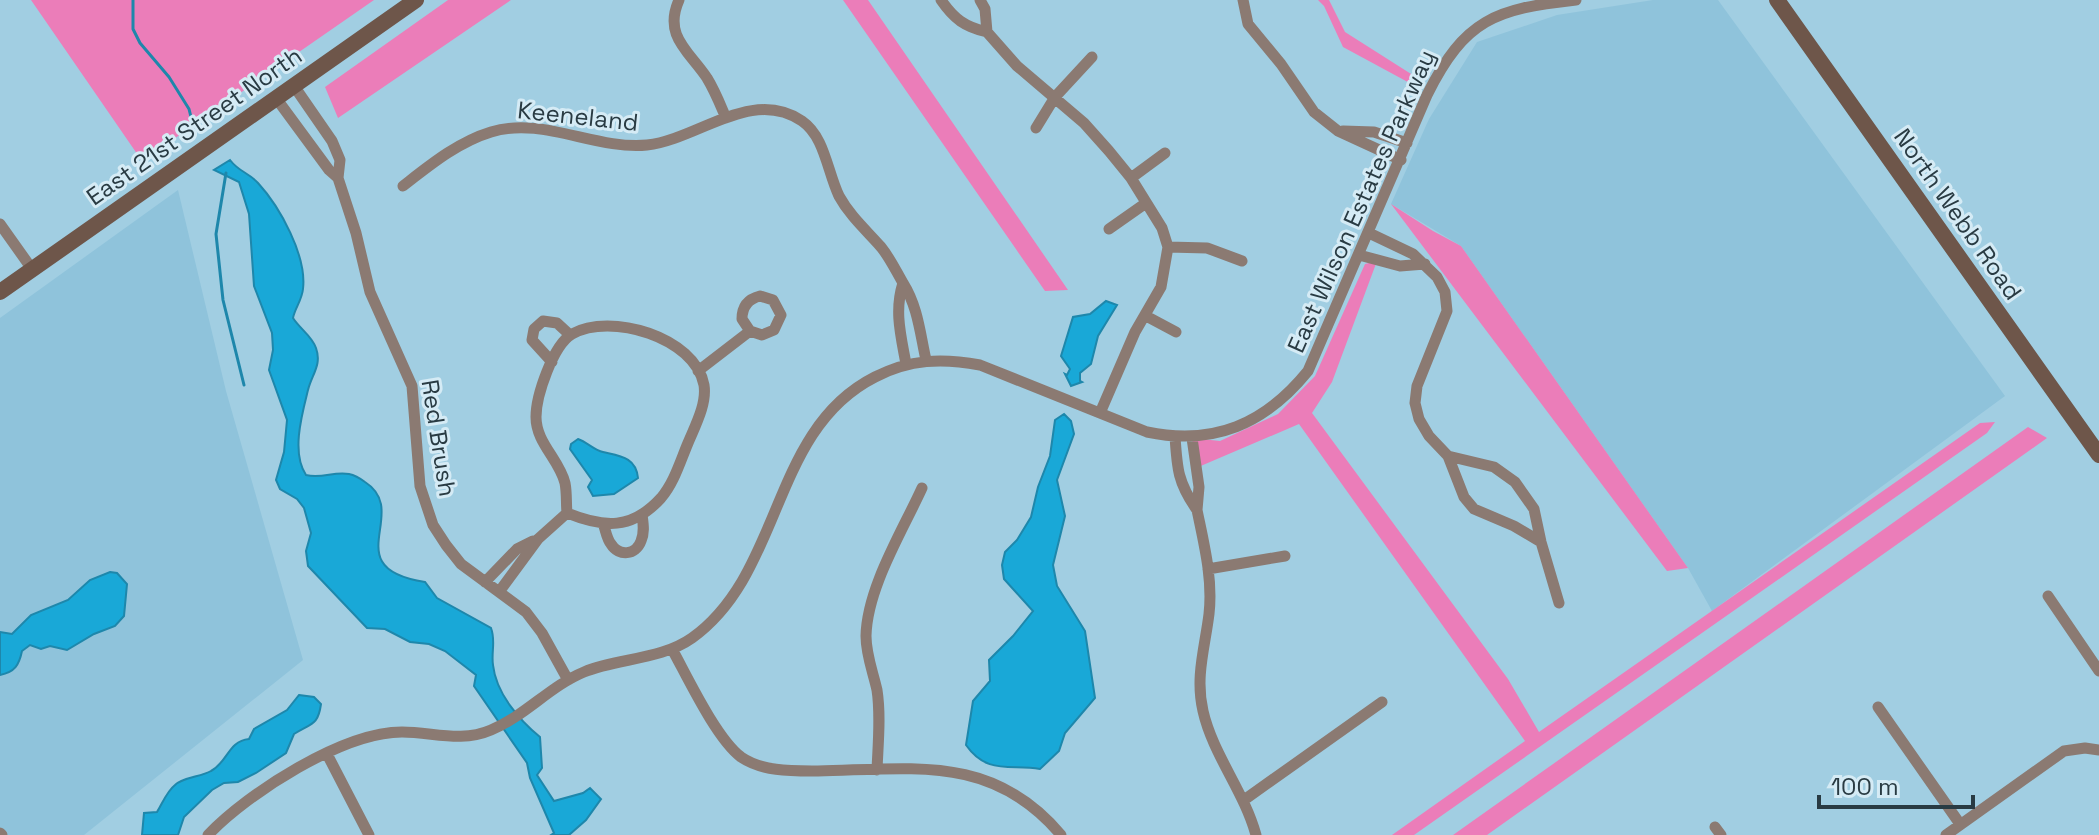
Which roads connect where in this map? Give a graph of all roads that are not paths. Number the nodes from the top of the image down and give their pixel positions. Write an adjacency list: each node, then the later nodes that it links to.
1 (416, 0): 10 (main road, East 21st Street North)
2 (679, 0): 13 (street)
3 (941, 0): 8 (street)
4 (980, 0): 8 (street)
5 (1243, 0): 15 (street)
6 (1576, 0): 16 (street, East Wilson Estates Parkway)
7 (1777, 0): 44 (main road, North Webb Road)
8 (987, 32): 11 (street)
9 (1092, 57): 11 (street)
10 (294, 86): 12 (main road, East 21st Street North); 19 (street, Red Brush)
11 (1055, 97): 14 (street); 20 (street)
12 (276, 98): 19 (street, Red Brush); 30 (main road, East 21st Street North)
13 (726, 118): 21 (street, Keeneland); 31 (street, Keeneland)
14 (1036, 128)
15 (1338, 131): 16 (street); 18 (street)
16 (1407, 143): 18 (street, East Wilson Estates Parkway)
17 (1165, 153): 20 (street)
18 (1401, 160): 25 (street, East Wilson Estates Parkway)
19 (338, 178): 55 (street, Red Brush)
20 (1131, 178): 22 (street)
21 (403, 186)
22 (1146, 203): 24 (street); 26 (street)
23 (0, 224): 30 (street)
24 (1109, 229)
25 (1369, 233): 27 (street, East Wilson Estates Parkway); 29 (street)
26 (1168, 247): 28 (street); 33 (street)
27 (1359, 255): 29 (street); 43 (street, East Wilson Estates Parkway)
28 (1242, 261)
29 (1425, 264): 45 (street)
30 (32, 269): 32 (main road, East 21st Street North)
31 (903, 283): 37 (street, Keeneland); 39 (street)
32 (0, 292)
33 (1146, 316): 35 (street); 41 (street)
34 (750, 331): 40 (street)
35 (1176, 332)
36 (570, 335): 38 (street); 38 (street); 40 (street)
37 (926, 360): 39 (street, East Wilson Estates Parkway); 41 (street, East Wilson Estates Parkway)
38 (552, 362): 48 (street)
39 (906, 364): 59 (street, East Wilson Estates Parkway)
40 (698, 371): 49 (street)
41 (1100, 413): 42 (street, East Wilson Estates Parkway)
42 (1175, 436): 43 (street, East Wilson Estates Parkway); 47 (street)
43 (1192, 438): 47 (street)
44 (2099, 455)
45 (1448, 456): 52 (street); 52 (street)
46 (922, 488): 66 (street)
47 (1197, 510): 54 (street)
48 (567, 513): 50 (street); 51 (street)
49 (642, 514): 50 (street); 50 (street)
50 (604, 526)
51 (538, 539): 55 (street); 56 (street)
52 (1541, 542): 58 (street)
53 (1285, 556): 54 (street)
54 (1208, 569): 67 (street)
55 (485, 582): 56 (street, Red Brush)
56 (499, 592): 61 (street, Red Brush)
57 (2048, 596): 60 (street)
58 (1559, 603)
59 (672, 649): 61 (street, East Wilson Estates Parkway); 66 (street)
60 (2099, 671)
61 (568, 680): 65 (street, East Wilson Estates Parkway)
62 (1382, 702): 67 (street)
63 (1878, 707): 68 (street)
64 (2099, 750): 68 (street)
65 (327, 754): 69 (street, East Wilson Estates Parkway); 70 (street)
66 (877, 770): 71 (street)
67 (1244, 800): 72 (street)
68 (1960, 824): 73 (street)
69 (208, 835)
70 (369, 835)
71 (1061, 835)
72 (1256, 835)
73 (1946, 835)

